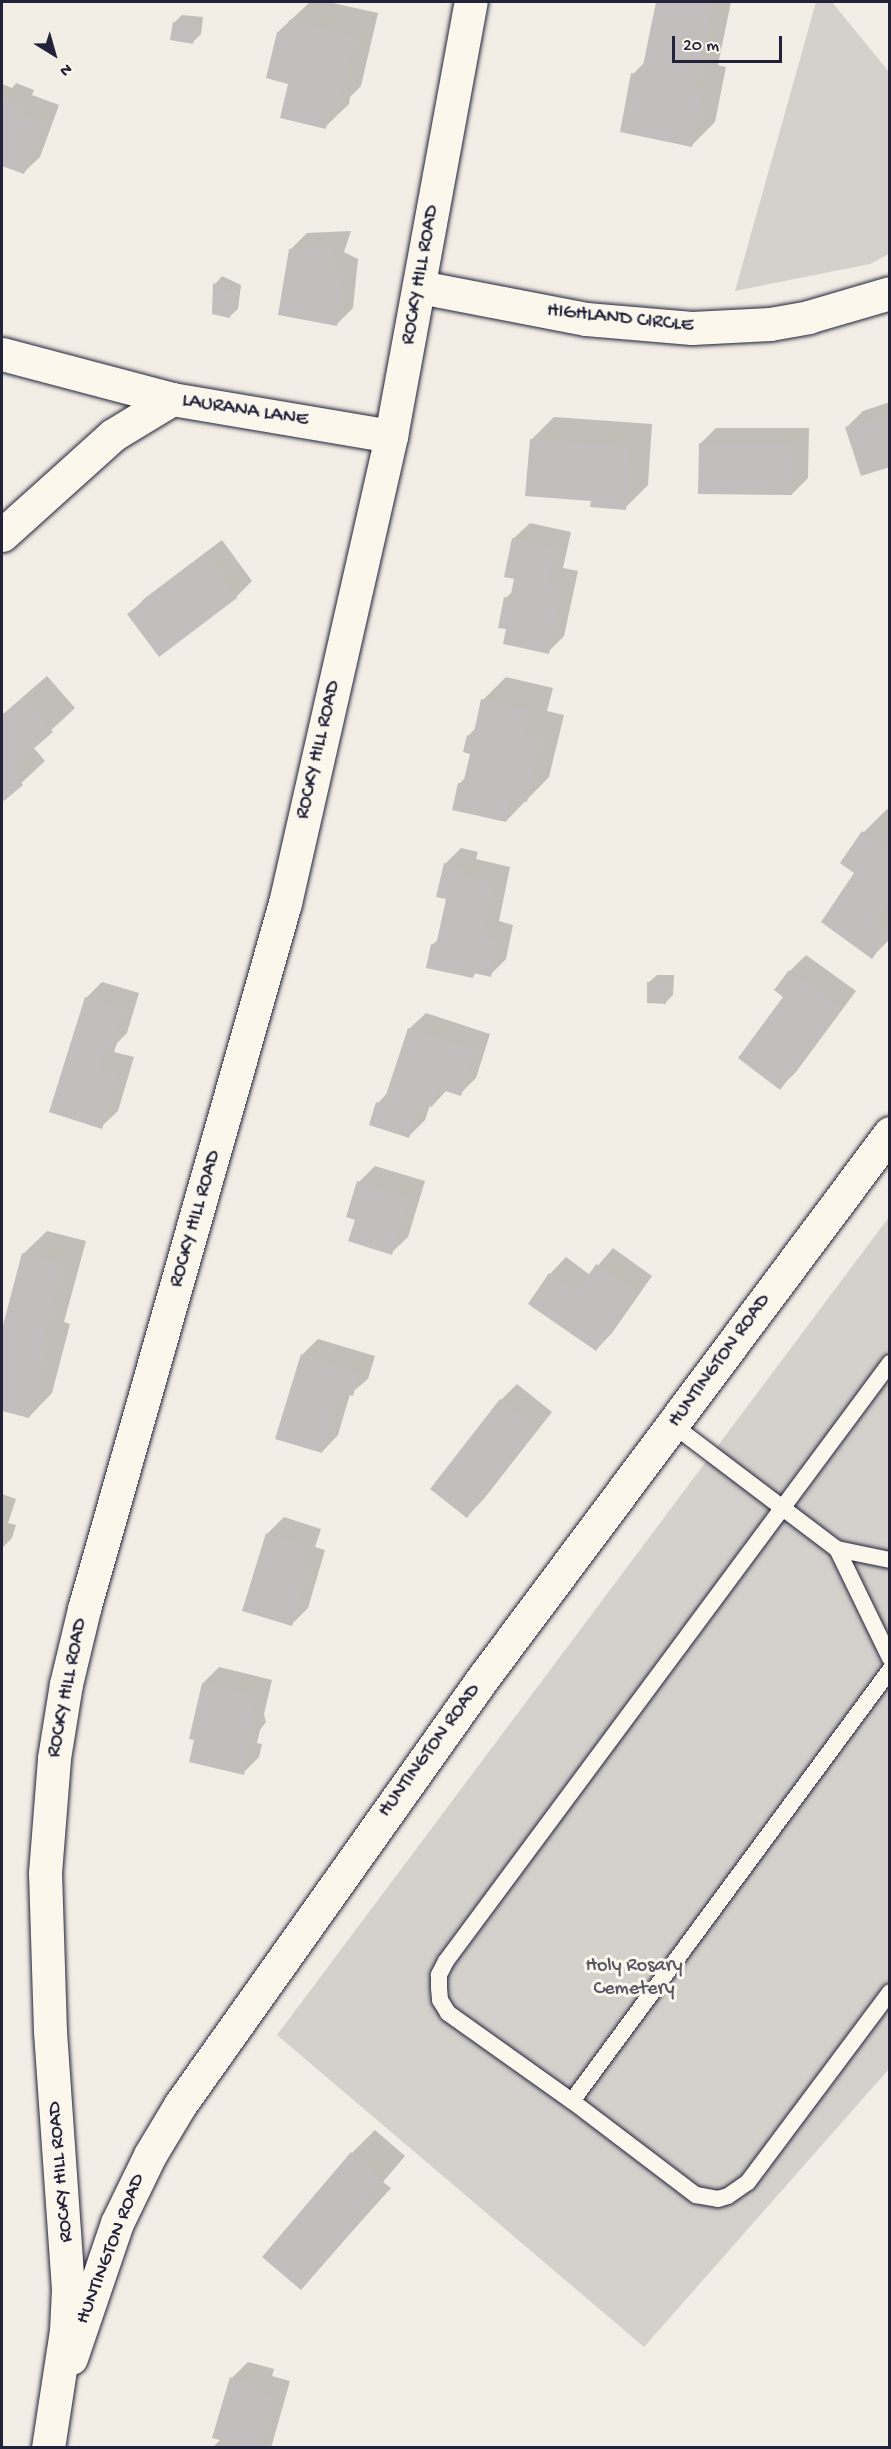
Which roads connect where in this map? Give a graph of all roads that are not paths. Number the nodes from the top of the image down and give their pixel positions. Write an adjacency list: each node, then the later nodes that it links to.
1 (471, 2): 2 (street, ROCKY HILL ROAD)
2 (420, 287): 3 (street, HIGHLAND CIRCLE); 6 (street, ROCKY HILL ROAD)
3 (890, 293)
4 (2, 354): 5 (street)
5 (172, 399): 6 (street, LAURANA LANE); 7 (street, LAURANA LANE)
6 (391, 436): 18 (street, ROCKY HILL ROAD)
7 (2, 535)
8 (890, 1133): 10 (street, HUNTINGTON ROAD)
9 (890, 1363): 11 (lane)
10 (673, 1425): 11 (lane); 18 (street, HUNTINGTON ROAD)
11 (781, 1507): 12 (lane); 17 (lane)
12 (837, 1549): 13 (lane); 14 (lane)
13 (890, 1560)
14 (890, 1658)
15 (890, 1670): 17 (lane)
16 (890, 1992): 17 (lane)
17 (572, 2101)
18 (54, 2415): 19 (street, ROCKY HILL ROAD)
19 (48, 2448)

